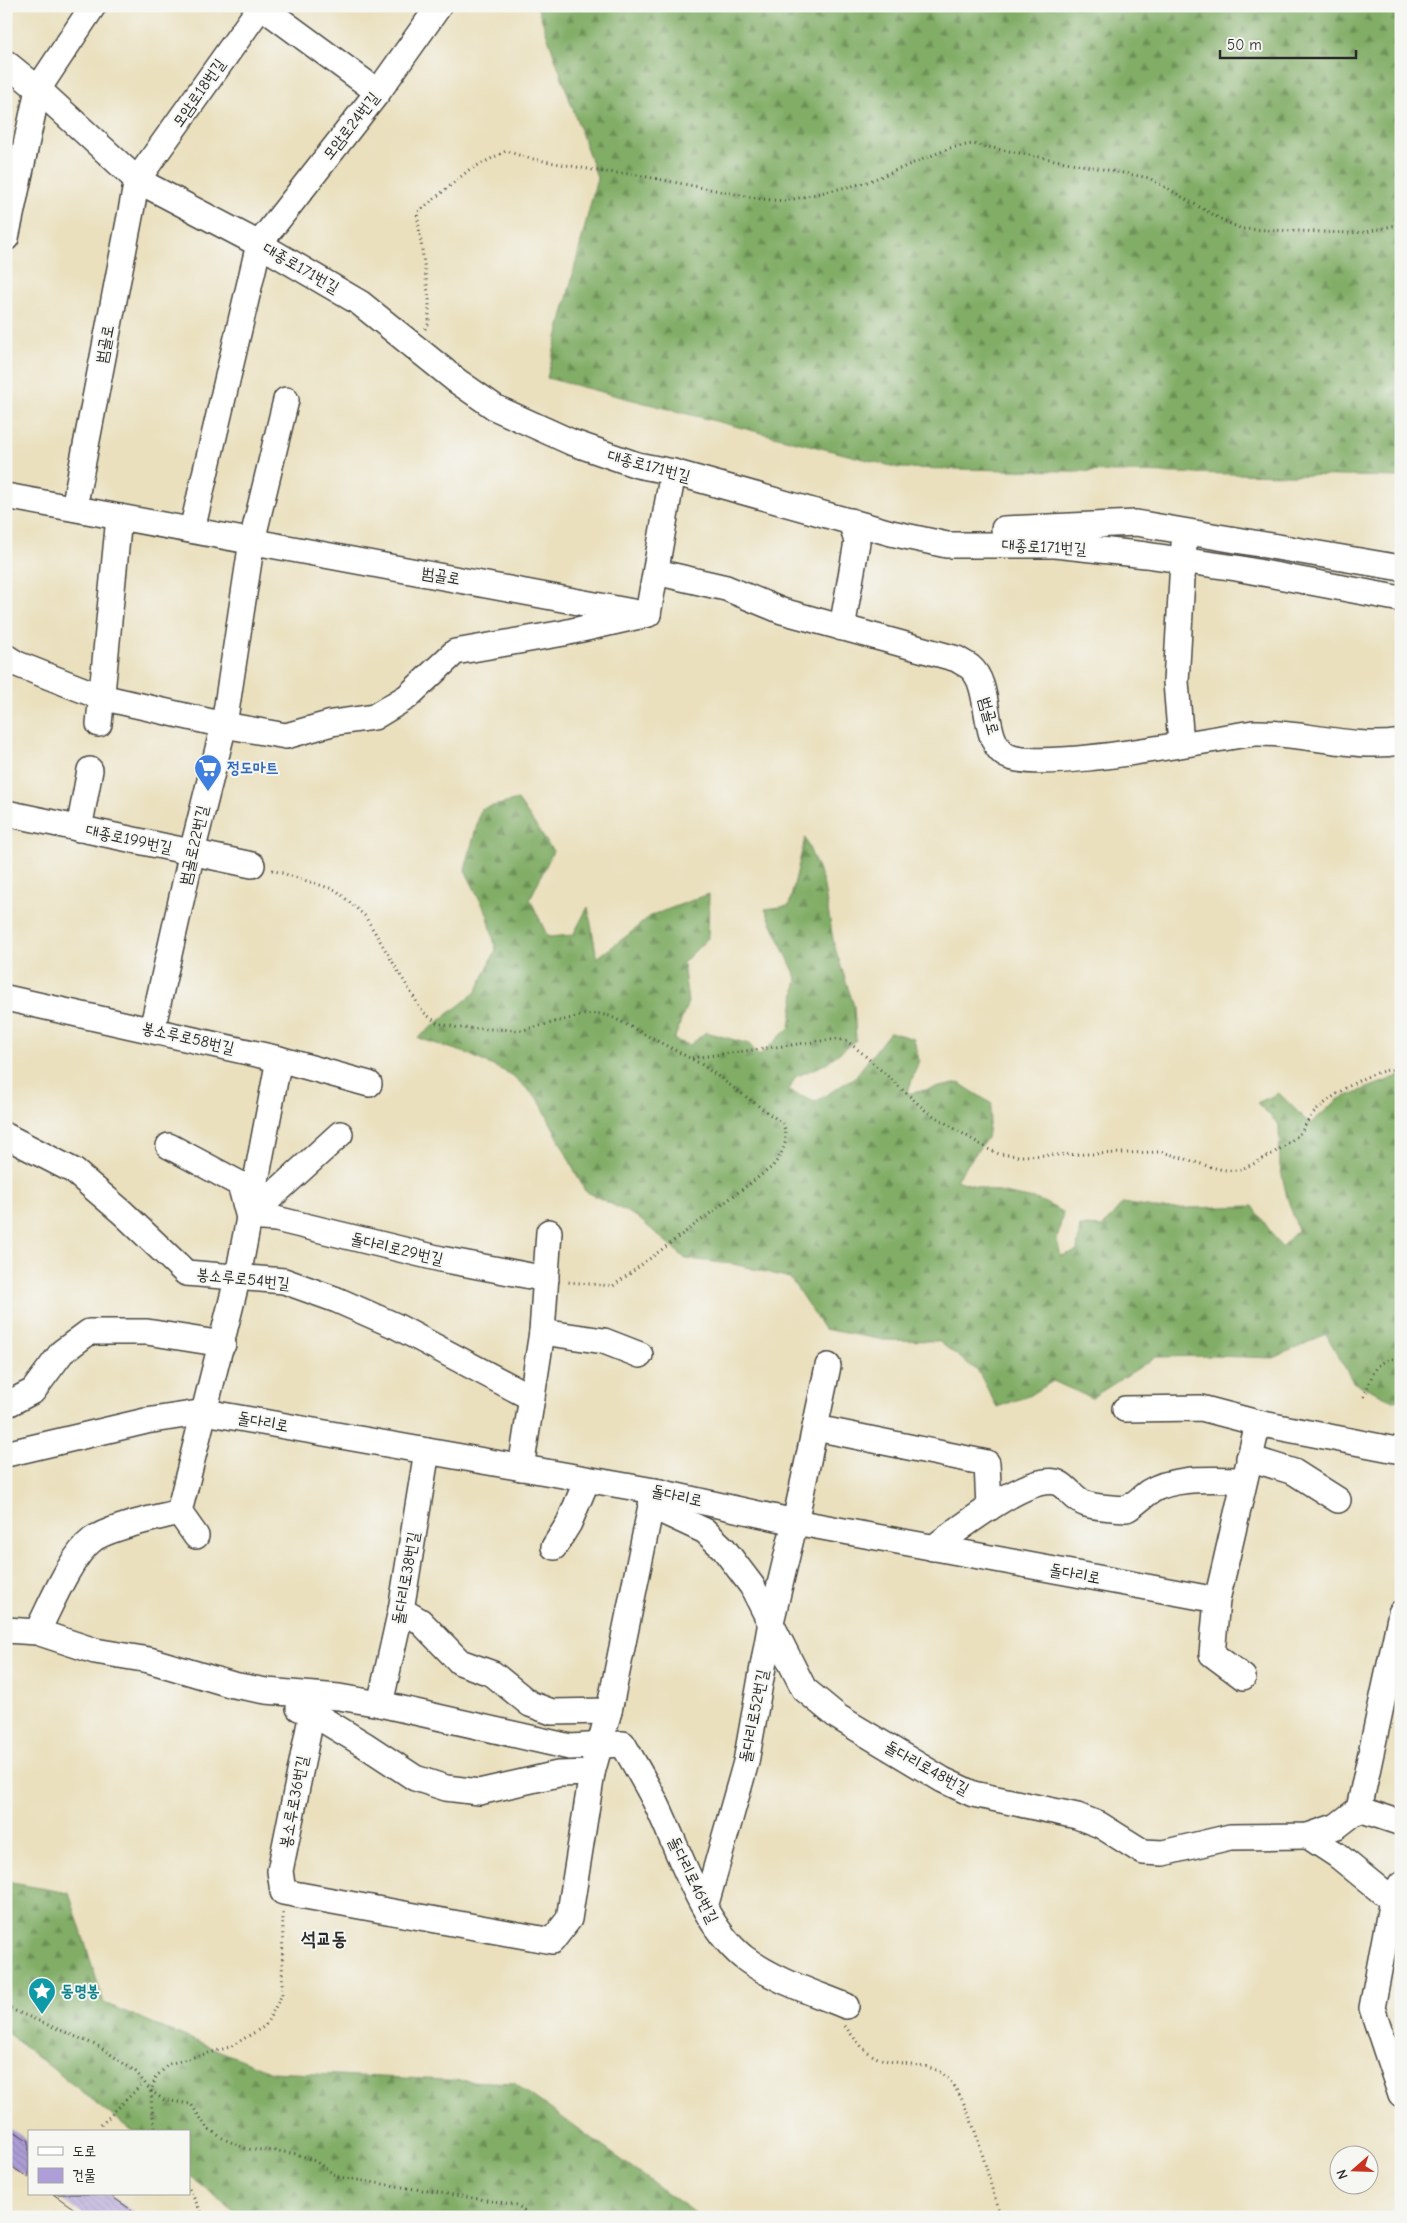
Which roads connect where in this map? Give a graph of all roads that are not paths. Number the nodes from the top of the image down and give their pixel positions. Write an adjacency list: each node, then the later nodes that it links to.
1 (93, 6): 5 (street)
2 (261, 6): 6 (street); 7 (street, 모암로18번길)
3 (439, 6): 6 (street, 모암로24번길)
4 (6, 63): 5 (street, 대종로171번길)
5 (38, 89): 7 (street, 대종로171번길); 8 (street)
6 (378, 92): 9 (street, 모암로24번길)
7 (137, 180): 9 (street, 대종로171번길); 13 (street, 범골로)
8 (6, 238)
9 (259, 244): 11 (street, 대종로171번길); 16 (street)
10 (286, 400): 18 (street, 범골로22번길)
11 (673, 472): 15 (street, 대종로171번길); 21 (street)
12 (6, 496): 13 (street, 범골로)
13 (74, 508): 14 (street, 범골로)
14 (119, 517): 16 (street, 범골로); 26 (street)
15 (851, 522): 17 (street); 19 (street, 대종로171번길); 24 (street)
16 (192, 530): 18 (street, 범골로)
17 (1184, 531): 19 (street); 20 (street)
18 (252, 541): 23 (street, 범골로); 28 (street, 범골로22번길)
19 (1182, 561): 22 (street, 대종로171번길); 30 (street)
20 (1401, 568)
21 (656, 572): 23 (street); 24 (street, 범골로)
22 (1401, 600)
23 (648, 614): 28 (street)
24 (842, 628): 30 (street, 범골로)
25 (6, 657): 26 (street)
26 (101, 697): 27 (street); 28 (street)
27 (99, 724)
28 (224, 725): 34 (street, 범골로22번길)
29 (1401, 742): 30 (street, 범골로)
30 (1181, 744)
31 (90, 770): 33 (street)
32 (6, 813): 33 (street, 대종로199번길)
33 (79, 829): 34 (street, 대종로199번길)
34 (192, 852): 35 (street, 대종로199번길); 37 (street, 범골로22번길)
35 (252, 865)
36 (6, 998): 37 (street, 봉소루로58번길)
37 (152, 1030): 38 (street, 봉소루로58번길)
38 (279, 1059): 39 (street, 봉소루로58번길); 43 (street)
39 (369, 1084)
40 (340, 1134): 43 (street)
41 (6, 1136): 45 (street, 봉소루로54번길)
42 (168, 1146): 43 (street)
43 (249, 1217): 45 (street); 46 (street, 돌다리로29번길)
44 (549, 1232): 46 (street)
45 (238, 1276): 48 (street); 51 (street, 봉소루로54번길)
46 (546, 1280): 47 (street)
47 (542, 1332): 49 (street); 51 (street)
48 (223, 1344): 52 (street); 54 (street)
49 (640, 1354)
50 (828, 1366): 56 (street)
51 (532, 1398): 60 (street)
52 (6, 1405)
53 (1125, 1409): 55 (street)
54 (205, 1412): 57 (street, 돌다리로); 59 (street, 돌다리로); 66 (street)
55 (1258, 1423): 58 (street); 61 (street)
56 (816, 1428): 65 (street); 67 (street)
57 (427, 1451): 60 (street, 돌다리로); 72 (street, 돌다리로38번길)
58 (1401, 1451)
59 (6, 1454)
60 (521, 1468): 62 (street, 돌다리로)
61 (1246, 1469): 64 (street); 65 (street); 71 (street)
62 (587, 1480): 63 (street, 돌다리로); 69 (street)
63 (657, 1492): 67 (street, 돌다리로); 74 (street, 돌다리로48번길); 80 (street)
64 (1338, 1500)
65 (989, 1508): 70 (street)
66 (179, 1512): 68 (street); 76 (street)
67 (795, 1522): 70 (street, 돌다리로); 74 (street, 돌다리로52번길)
68 (196, 1536)
69 (554, 1547)
70 (933, 1548): 71 (street, 돌다리로)
71 (1217, 1600): 77 (street)
72 (401, 1610): 79 (street, 돌다리로38번길); 80 (street)
73 (1401, 1613): 84 (street)
74 (771, 1622): 86 (street, 돌다리로48번길); 88 (street, 돌다리로52번길)
75 (6, 1630): 76 (street)
76 (37, 1632): 78 (street)
77 (1244, 1677)
78 (266, 1691): 79 (street); 81 (street)
79 (380, 1704): 82 (street)
80 (609, 1711): 82 (street)
81 (312, 1713): 83 (street); 83 (street, 봉소루로36번길)
82 (600, 1745): 83 (street); 88 (street, 돌다리로46번길)
83 (592, 1773)
84 (1359, 1809): 85 (street); 86 (street, 돌다리로48번길)
85 (1401, 1823)
86 (1308, 1836): 87 (street)
87 (1396, 1893): 90 (street)
88 (705, 1907): 89 (street, 돌다리로46번길)
89 (840, 2003)
90 (1401, 2095)

